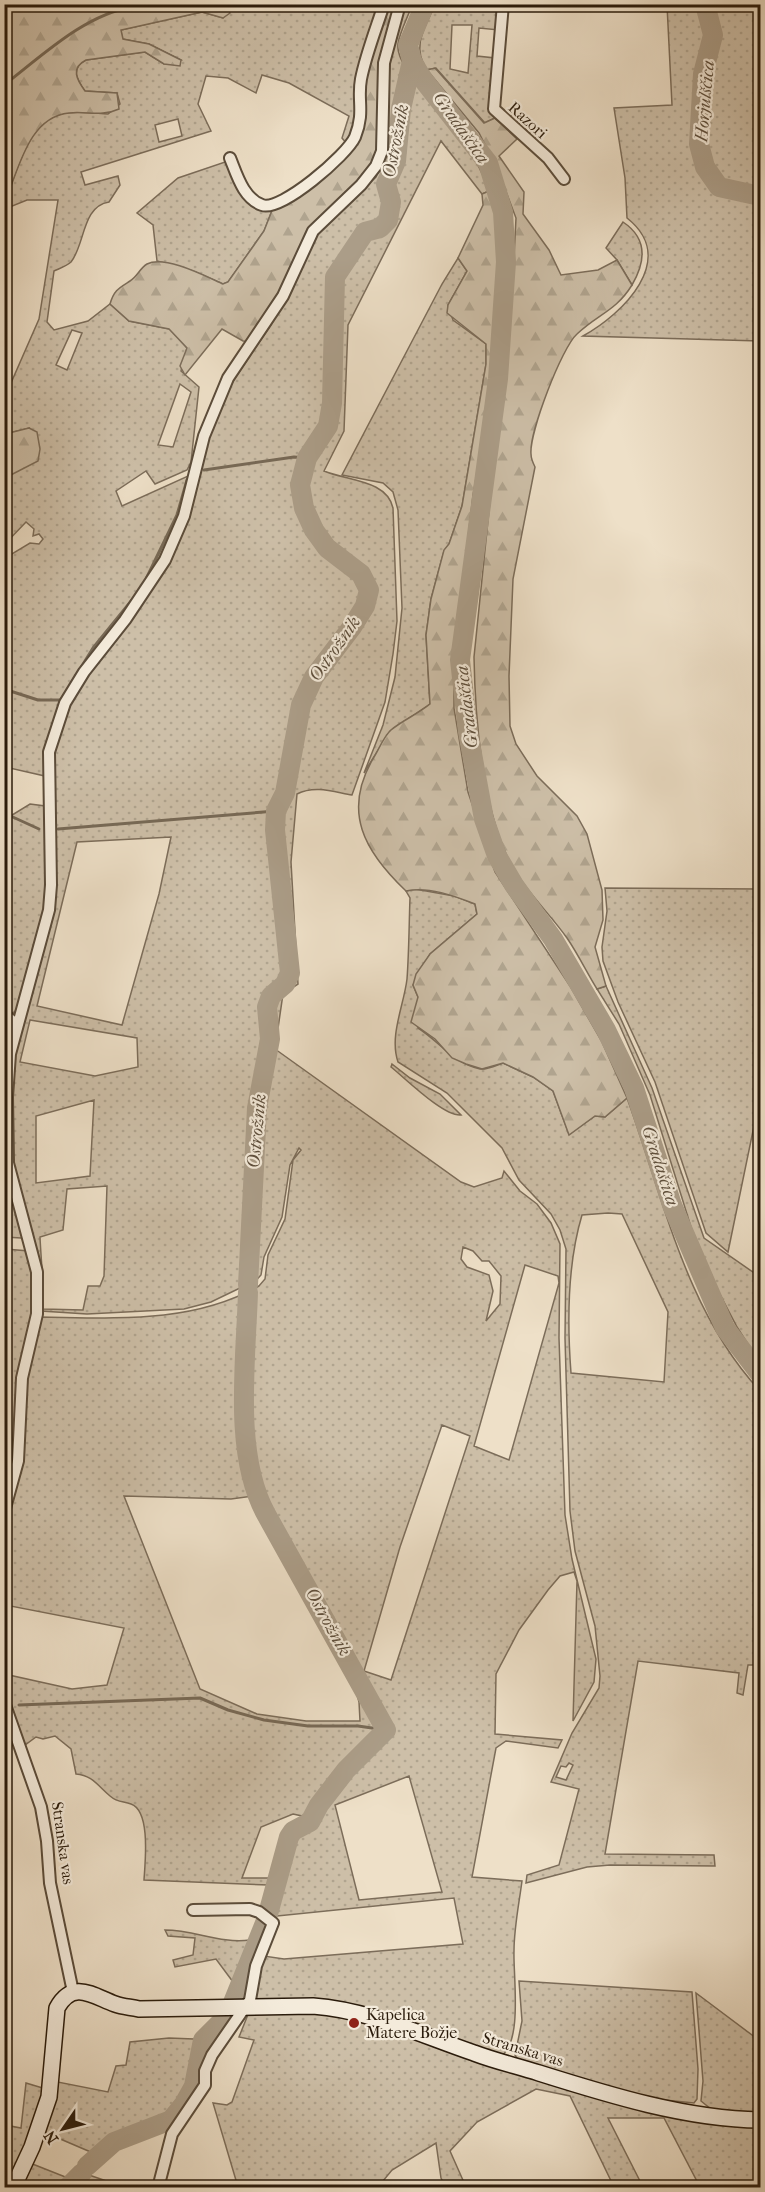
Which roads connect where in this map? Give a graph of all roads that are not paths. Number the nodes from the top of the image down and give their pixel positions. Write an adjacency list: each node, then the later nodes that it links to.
1 (384, 4): 4 (street)
2 (400, 4): 7 (street)
3 (503, 4): 5 (street, Razori)
4 (230, 158)
5 (564, 179)
6 (4, 1014): 7 (street)
7 (17, 1025): 8 (street)
8 (4, 1512)
9 (4, 1702): 11 (street, Stranska vas)
10 (193, 1910): 12 (street)
11 (73, 1992): 12 (street, Stranska vas); 14 (street)
12 (236, 2007): 13 (street, Stranska vas); 15 (street)
13 (757, 2120)
14 (13, 2187)
15 (158, 2187)

